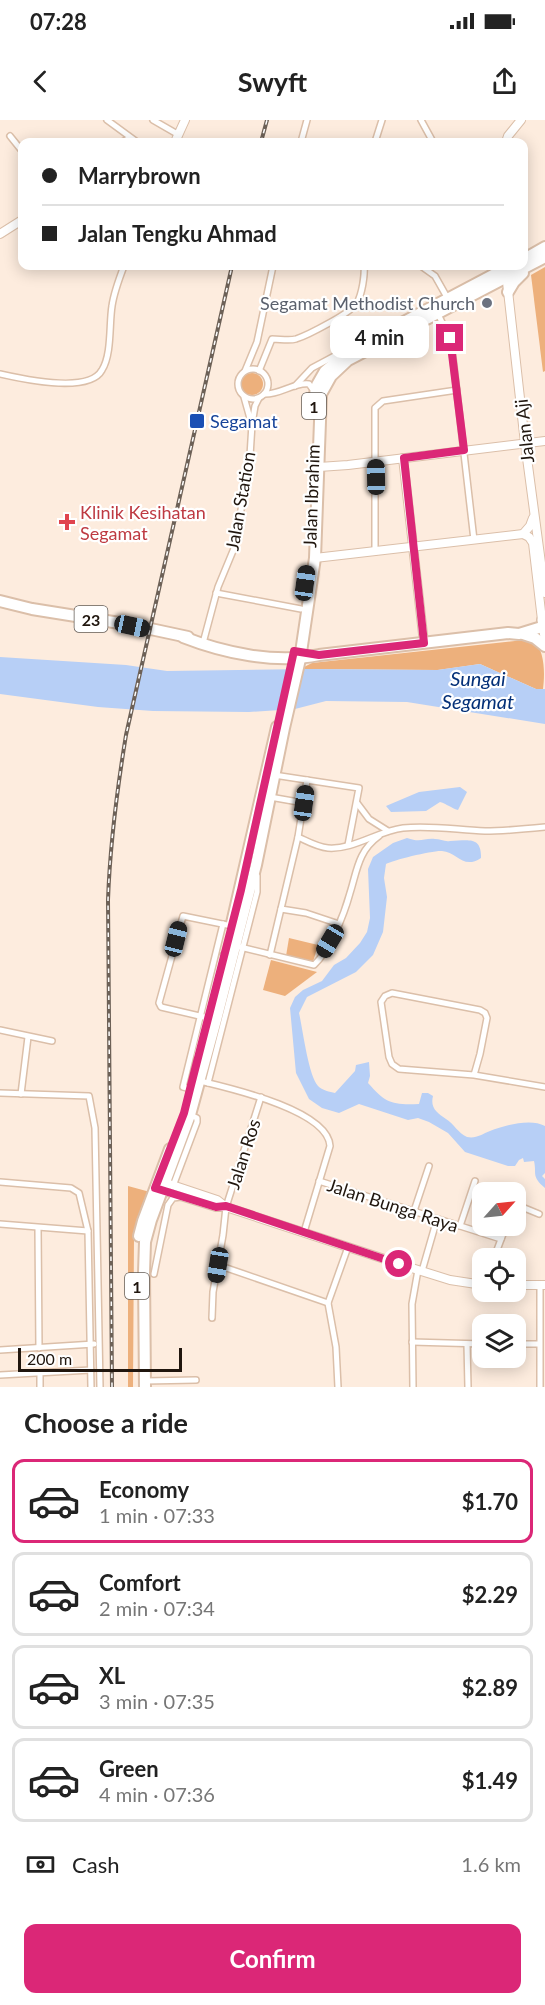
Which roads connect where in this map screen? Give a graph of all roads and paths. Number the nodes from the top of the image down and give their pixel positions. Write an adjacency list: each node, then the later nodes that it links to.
1 (107, 120): 9 (street)
2 (153, 120): 10 (street)
3 (185, 120): 11 (main road)
4 (307, 120): 12 (street)
5 (382, 120): 13 (street)
6 (420, 120): 14 (street)
7 (520, 121): 15 (main road)
8 (10, 136): 16 (street)
9 (130, 138)
10 (176, 138)
11 (180, 138)
12 (303, 138)
13 (376, 138)
14 (431, 138)
15 (507, 138)
16 (18, 146)
17 (18, 223): 18 (main road)
18 (0, 234)
19 (545, 247): 21 (highway, 1)
20 (545, 257): 21 (highway, 1)
21 (528, 258)
22 (123, 270): 36 (street)
23 (272, 270): 34 (street)
24 (365, 270): 35 (street)
25 (427, 270): 31 (street)
26 (505, 270): 31 (highway, Jalan Ibrahim / 1)
27 (505, 270): 32 (highway, Jalan Ibrahim / 1)
28 (507, 270): 30 (main road, Jalan Aji)
29 (521, 270): 30 (highway)
30 (508, 292): 46 (main road, Jalan Aji)
31 (448, 299): 33 (highway, Jalan Ibrahim / 1)
32 (438, 314): 39 (street); 50 (highway, Jalan Ibrahim / 1)
33 (349, 351): 38 (street); 41 (highway, Jalan Ibrahim / 1)
34 (245, 371): 35 (street); 43 (street)
35 (259, 371): 37 (street)
36 (0, 374)
37 (268, 384): 40 (street); 42 (street)
38 (295, 386): 40 (street); 41 (street)
39 (457, 390): 47 (street); 49 (street)
40 (282, 391): 42 (street)
41 (315, 393): 60 (highway, Jalan Ibrahim / 1)
42 (262, 396): 43 (street); 44 (street, Jalan Station)
43 (244, 397): 44 (street, Jalan Station)
44 (252, 424): 57 (street, Jalan Station)
45 (545, 441): 46 (main road)
46 (525, 443): 47 (main road); 51 (main road, Jalan Aji)
47 (464, 450): 48 (main road); 53 (street)
48 (404, 458): 49 (main road); 54 (main road)
49 (375, 461): 50 (main road); 55 (street)
50 (319, 467): 56 (highway, Jalan Ibrahim / 1)
51 (534, 514): 52 (main road); 58 (main road, Jalan Aji)
52 (523, 534): 53 (main road); 61 (main road)
53 (474, 540): 54 (main road)
54 (414, 547): 55 (main road); 64 (main road)
55 (375, 552): 56 (main road)
56 (315, 558): 66 (highway, Jalan Ibrahim / 1)
57 (216, 593): 60 (street); 63 (street, Jalan Station)
58 (545, 593)
59 (0, 601): 63 (highway, 23)
60 (301, 609): 66 (highway, Jalan Ibrahim / 1)
61 (544, 626): 62 (highway, 23)
62 (514, 634): 64 (highway, 23); 65 (highway)
63 (203, 642): 66 (highway, 23)
64 (424, 643): 66 (highway, 23)
65 (545, 646)
66 (296, 659): 67 (highway, 1)
67 (280, 728): 68 (highway, 1); 74 (highway, 1)
68 (274, 775): 69 (street); 70 (highway, 1)
69 (307, 780): 71 (street); 72 (street)
70 (270, 797): 71 (street); 74 (highway, 1)
71 (304, 803): 77 (street)
72 (357, 803): 75 (street); 78 (street)
73 (545, 827): 75 (street)
74 (259, 831): 79 (highway, 1)
75 (388, 831): 76 (street)
76 (381, 834): 78 (street); 80 (street)
77 (298, 837): 78 (street); 81 (street)
78 (351, 845): 80 (street)
79 (255, 857): 83 (highway, 1); 84 (highway, 1)
80 (359, 859): 82 (street)
81 (281, 909): 82 (street); 85 (street)
82 (339, 924): 85 (street)
83 (227, 925): 86 (highway, 1); 86 (street)
84 (238, 947): 85 (street); 86 (highway, 1); 91 (street)
85 (270, 955)
86 (208, 1018): 91 (highway, 1); 100 (highway, 1)
87 (0, 1030): 88 (street)
88 (28, 1036): 89 (street); 94 (street)
89 (52, 1041)
90 (474, 1075): 90 (street); 92 (street)
91 (204, 1082): 95 (street); 100 (highway, 1)
92 (545, 1087)
93 (0, 1093): 94 (street)
94 (21, 1094): 125 (street)
95 (261, 1097): 97 (street); 102 (street, Jalan Ros)
96 (429, 1166): 104 (street)
97 (319, 1181): 104 (street, Jalan Bunga Raya); 111 (street)
98 (475, 1181): 108 (street)
99 (0, 1182): 110 (street)
100 (163, 1186): 101 (main road); 102 (main road); 138 (highway, 1)
101 (182, 1197): 102 (main road); 118 (street)
102 (226, 1206): 111 (main road); 116 (street, Jalan Ros)
103 (526, 1209): 105 (street)
104 (414, 1211): 106 (street, Jalan Bunga Raya)
105 (538, 1214)
106 (437, 1219): 108 (street, Jalan Bunga Raya); 117 (street)
107 (0, 1224): 109 (street)
108 (460, 1226): 113 (street, Jalan Bunga Raya)
109 (38, 1228): 110 (street); 131 (street)
110 (88, 1231): 126 (street)
111 (304, 1232): 114 (main road)
112 (502, 1236): 113 (street)
113 (501, 1239): 115 (street)
114 (348, 1247): 117 (main road); 122 (street)
115 (498, 1248)
116 (218, 1265): 122 (street); 123 (street, Jalan Ros)
117 (420, 1270): 119 (main road); 124 (street)
118 (154, 1274)
119 (472, 1283)
120 (526, 1285): 121 (main road)
121 (542, 1285): 130 (street)
122 (328, 1303): 142 (street)
123 (212, 1318)
124 (412, 1342): 127 (street); 143 (street)
125 (99, 1343): 126 (street); 141 (street)
126 (91, 1344): 131 (street); 133 (street)
127 (467, 1344): 128 (street); 144 (street)
128 (472, 1344)
129 (526, 1344): 130 (street)
130 (540, 1344): 145 (street)
131 (39, 1348): 132 (street)
132 (0, 1350)
133 (91, 1370): 134 (street); 140 (street)
134 (40, 1373): 135 (street); 139 (street)
135 (0, 1375)
136 (196, 1380): 137 (street)
137 (157, 1384): 138 (street)
138 (143, 1385)
139 (40, 1387)
140 (91, 1387)
141 (100, 1387)
142 (338, 1387)
143 (413, 1387)
144 (468, 1387)
145 (540, 1387)

